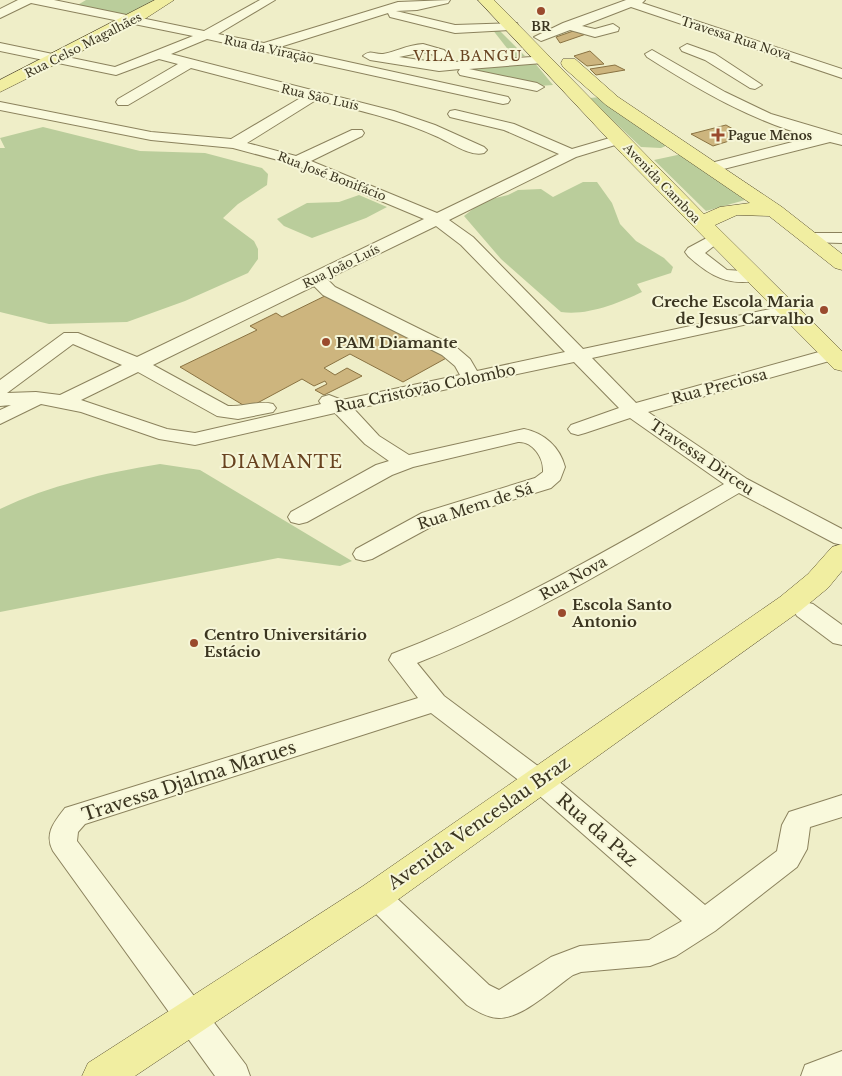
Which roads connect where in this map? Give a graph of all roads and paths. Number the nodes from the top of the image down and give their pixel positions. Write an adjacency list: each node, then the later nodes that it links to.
1 (28, 0): 10 (street)
2 (34, 0): 11 (street, Rua da Viração)
3 (166, 0): 11 (main road, Rua Celso Magalhães)
4 (269, 0): 16 (street)
5 (444, 0): 9 (street)
6 (486, 0): 12 (main road, Avenida Camboa)
7 (507, 0): 17 (main road, Avenida Camboa)
8 (634, 2): 13 (street); 30 (street, Travessa Rua Nova)
9 (378, 6): 14 (street); 19 (street)
10 (0, 14)
11 (134, 19): 16 (street, Rua da Viração); 24 (main road, Rua Celso Magalhães)
12 (512, 26): 14 (street); 23 (main road, Avenida Camboa)
13 (568, 26): 15 (street); 17 (street)
14 (488, 28): 25 (street)
15 (613, 28)
16 (206, 35): 19 (street, Rua da Viração); 21 (street)
17 (541, 37): 48 (main road, Avenida Camboa)
18 (0, 47): 24 (street)
19 (265, 48): 28 (street, Rua da Viração)
20 (687, 48): 27 (street)
21 (158, 54): 26 (street, Rua São Luís); 32 (street)
22 (652, 54): 31 (street)
23 (543, 59): 25 (street); 47 (main road, Avenida Camboa)
24 (57, 60): 32 (street); 35 (main road, Rua Celso Magalhães)
25 (508, 62): 29 (street)
26 (189, 63): 33 (street); 37 (street, Rua São Luís)
27 (721, 65): 31 (street); 34 (street)
28 (350, 66): 29 (street); 38 (street, Rua da Viração)
29 (445, 67): 36 (street)
30 (838, 71)
31 (681, 72): 45 (street)
32 (121, 74): 33 (street)
33 (151, 85): 40 (street)
34 (755, 85)
35 (0, 87)
36 (537, 88)
37 (314, 95): 43 (street, Rua São Luís); 46 (street)
38 (482, 95): 39 (street, Rua da Viração); 42 (street)
39 (503, 100)
40 (123, 102)
41 (0, 106): 46 (street, Rua José Bonifácio)
42 (455, 114): 43 (street); 50 (street)
43 (430, 128): 49 (street, Rua São Luís)
44 (357, 133): 51 (street)
45 (835, 139): 52 (street)
46 (234, 144): 51 (street, Rua José Bonifácio)
47 (625, 145): 48 (main road); 50 (street, Rua João Luís); 55 (main road, Avenida Camboa)
48 (677, 145): 52 (main road, Avenida Camboa)
49 (479, 150)
50 (572, 154): 54 (street, Rua João Luís)
51 (298, 161): 54 (street, Rua José Bonifácio)
52 (712, 166): 53 (main road, Avenida Camboa)
53 (775, 211): 55 (main road); 56 (main road, Avenida Camboa)
54 (437, 219): 59 (street, Rua João Luís); 61 (street, Rua José Bonifácio)
55 (709, 231): 60 (main road, Avenida Camboa)
56 (810, 238): 57 (street); 58 (main road, Avenida Camboa)
57 (842, 238)
58 (842, 264)
59 (316, 278): 63 (street, Rua João Luís); 64 (street)
60 (790, 310): 61 (street, Rua Cristóvão Colombo); 62 (main road, Avenida Camboa)
61 (579, 354): 64 (street, Rua Cristóvão Colombo); 70 (street, Travessa Dirceu)
62 (837, 359): 70 (street, Rua Preciosa)
63 (139, 365): 65 (street); 68 (street, Rua João Luís); 69 (street)
64 (471, 377): 69 (street, Rua Cristóvão Colombo)
65 (0, 389)
66 (39, 398): 67 (street); 68 (street); 71 (street)
67 (0, 400)
68 (65, 400): 69 (street, Rua Cristóvão Colombo)
69 (341, 406): 73 (street)
70 (632, 410): 72 (street, Rua Preciosa); 74 (street, Travessa Dirceu)
71 (0, 418)
72 (578, 429)
73 (406, 462): 75 (street); 78 (street, Rua Mem de Sá)
74 (739, 484): 76 (street, Travessa Dirceu); 82 (street, Rua Nova)
75 (299, 517)
76 (842, 538)
77 (842, 553): 84 (main road, Avenida Venceslau Braz)
78 (364, 554)
79 (842, 577): 80 (main road, Avenida Venceslau Braz)
80 (805, 610): 81 (street); 84 (main road, Avenida Venceslau Braz)
81 (842, 637)
82 (401, 660): 83 (street, Rua da Paz)
83 (435, 702): 84 (street, Rua da Paz); 88 (street, Travessa Djalma Marues)
84 (545, 786): 86 (main road, Avenida Venceslau Braz); 87 (street, Rua da Paz)
85 (842, 806): 87 (street)
86 (382, 902): 87 (street); 88 (main road, Avenida Venceslau Braz)
87 (704, 922)
88 (195, 1026): 90 (main road, Avenida Venceslau Braz); 91 (main road, Avenida Venceslau Braz); 92 (street, Travessa Djalma Marues)
89 (842, 1066): 93 (street)
90 (102, 1076)
91 (136, 1076)
92 (234, 1076)
93 (817, 1076)

